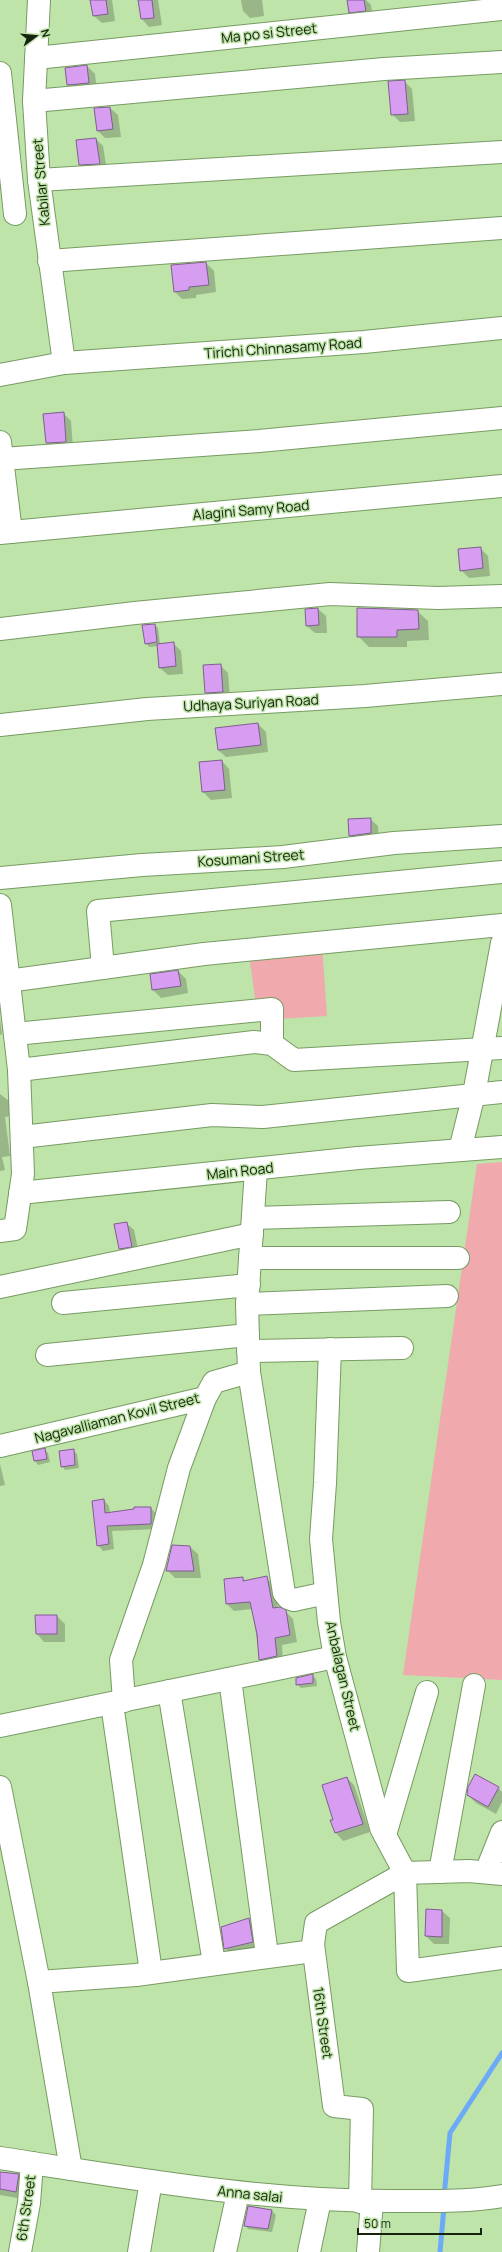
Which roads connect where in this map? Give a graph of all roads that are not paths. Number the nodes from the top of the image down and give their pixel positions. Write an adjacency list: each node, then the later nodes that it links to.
1 (39, 0): 3 (street, Kabilar Street)
2 (502, 9): 3 (street, Ma po si Street)
3 (36, 58): 6 (street, Kabilar Street)
4 (502, 62): 6 (street)
5 (0, 72): 10 (street)
6 (34, 101): 8 (street, Kabilar Street)
7 (502, 152): 8 (street)
8 (39, 180): 9 (street, Kabilar Street)
9 (43, 208): 10 (street); 12 (street, Kabilar Street)
10 (7, 215)
11 (502, 228): 12 (street)
12 (49, 261): 14 (street, Kabilar Street)
13 (502, 328): 14 (street, Tirichi Chinnasamy Road)
14 (64, 363): 15 (street, Tirichi Chinnasamy Road)
15 (0, 375)
16 (502, 418): 17 (street)
17 (1, 450): 19 (street)
18 (502, 486): 19 (street, Alagini Samy Road)
19 (6, 532)
20 (502, 596): 21 (street)
21 (0, 629)
22 (502, 684): 23 (street, Udhaya Suriyan Road)
23 (0, 725)
24 (502, 836): 26 (street, Kosumani Street)
25 (502, 872): 30 (street)
26 (0, 878)
27 (0, 905): 31 (street)
28 (502, 925): 30 (street)
29 (502, 943): 32 (street)
30 (103, 968): 31 (street)
31 (8, 981): 33 (street)
32 (498, 986): 36 (street)
33 (10, 1039): 34 (street); 37 (street)
34 (272, 1044): 36 (street); 37 (street)
35 (502, 1048): 36 (street)
36 (481, 1050): 39 (street)
37 (19, 1070): 40 (street)
38 (502, 1092): 39 (street)
39 (474, 1094): 40 (street); 42 (street)
40 (22, 1137): 44 (street)
41 (502, 1147): 42 (street, Main Road)
42 (460, 1150): 43 (street, Main Road)
43 (256, 1170): 44 (street, Main Road); 46 (street)
44 (20, 1192): 47 (street)
45 (449, 1212): 46 (street)
46 (252, 1226): 48 (street); 50 (street)
47 (0, 1231)
48 (250, 1258): 49 (street); 51 (street)
49 (458, 1258)
50 (0, 1287)
51 (248, 1295): 52 (street); 53 (street); 56 (street)
52 (447, 1296)
53 (63, 1303)
54 (402, 1348): 55 (street)
55 (330, 1349): 56 (street); 60 (street, Anbalagan Street)
56 (248, 1353): 57 (street); 58 (street, Nagavalliaman Kovil Street); 60 (street)
57 (47, 1355)
58 (205, 1398): 59 (street, Nagavalliaman Kovil Street); 66 (street)
59 (0, 1446)
60 (326, 1593): 61 (street, Anbalagan Street)
61 (336, 1657): 62 (street); 70 (street, Anbalagan Street)
62 (230, 1679): 64 (street); 75 (street)
63 (474, 1685): 71 (street)
64 (169, 1691): 66 (street); 77 (street)
65 (427, 1692): 70 (street)
66 (118, 1702): 67 (street); 78 (street)
67 (0, 1726)
68 (0, 1787): 79 (street)
69 (502, 1832): 73 (street)
70 (385, 1835): 72 (street, Anbalagan Street)
71 (440, 1872): 72 (street); 73 (street)
72 (405, 1873): 74 (street, 16th Street); 76 (street)
73 (494, 1873)
74 (313, 1950): 75 (street); 87 (street, 16th Street)
75 (267, 1955): 77 (street)
76 (502, 1958)
77 (214, 1963): 78 (street)
78 (151, 1972): 79 (street)
79 (40, 1982): 82 (street)
80 (0, 2158): 81 (street, Anna salai)
81 (32, 2163): 82 (street, Anna salai); 88 (street, 6th Street)
82 (71, 2169): 83 (street, Anna salai)
83 (151, 2181): 84 (street, Anna salai); 89 (street)
84 (238, 2193): 86 (street, Anna salai); 90 (street)
85 (502, 2196): 87 (street, Anna salai)
86 (320, 2200): 87 (street, Anna salai); 91 (street)
87 (366, 2202): 92 (street)
88 (20, 2252)
89 (139, 2252)
90 (225, 2252)
91 (309, 2252)
92 (368, 2252)

